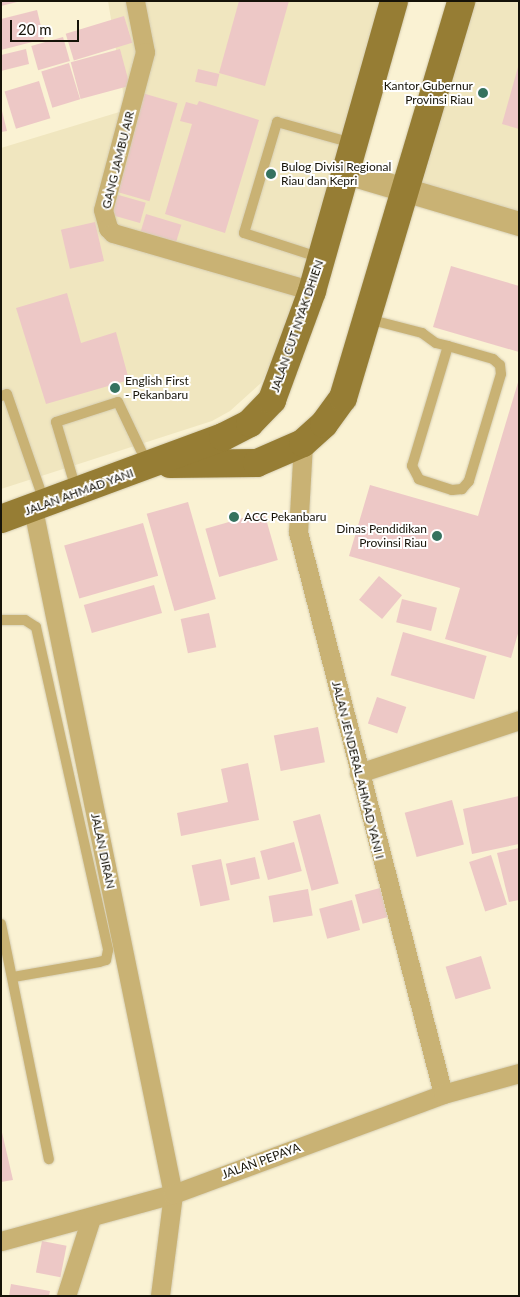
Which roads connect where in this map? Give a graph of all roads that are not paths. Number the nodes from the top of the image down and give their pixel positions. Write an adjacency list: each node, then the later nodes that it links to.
1 (135, 1): 9 (street, GANG JAMBU AIR)
2 (394, 1): 4 (main road, JALAN CUT NYAK DHIEN)
3 (461, 1): 6 (main road)
4 (353, 143): 5 (main road, JALAN CUT NYAK DHIEN); 8 (lane)
5 (344, 172): 6 (street); 8 (main road, JALAN CUT NYAK DHIEN)
6 (407, 190): 7 (street); 10 (main road)
7 (519, 224)
8 (320, 258): 9 (main road, JALAN CUT NYAK DHIEN)
9 (312, 291): 14 (main road, JALAN CUT NYAK DHIEN)
10 (368, 318): 11 (lane); 13 (main road)
11 (448, 346): 11 (lane)
12 (1, 396): 16 (lane)
13 (303, 443): 14 (main road); 20 (street, JALAN JENDERAL AHMAD YANI I)
14 (153, 465): 15 (main road, JALAN AHMAD YANI); 15 (lane)
15 (77, 493): 16 (main road, JALAN AHMAD YANI)
16 (39, 507): 17 (main road, JALAN AHMAD YANI); 26 (street, JALAN DIRAN)
17 (1, 519)
18 (1, 620): 22 (lane)
19 (519, 720): 20 (street)
20 (359, 773): 24 (street, JALAN JENDERAL AHMAD YANI I)
21 (1, 924): 22 (lane)
22 (13, 977): 25 (lane)
23 (519, 1073): 24 (street, JALAN PEPAYA)
24 (443, 1094): 26 (street, JALAN PEPAYA)
25 (49, 1159)
26 (173, 1194): 27 (street, JALAN PEPAYA); 30 (street, JALAN DIRAN)
27 (90, 1218): 28 (street, JALAN PEPAYA); 29 (street)
28 (1, 1241)
29 (66, 1296)
30 (160, 1296)

